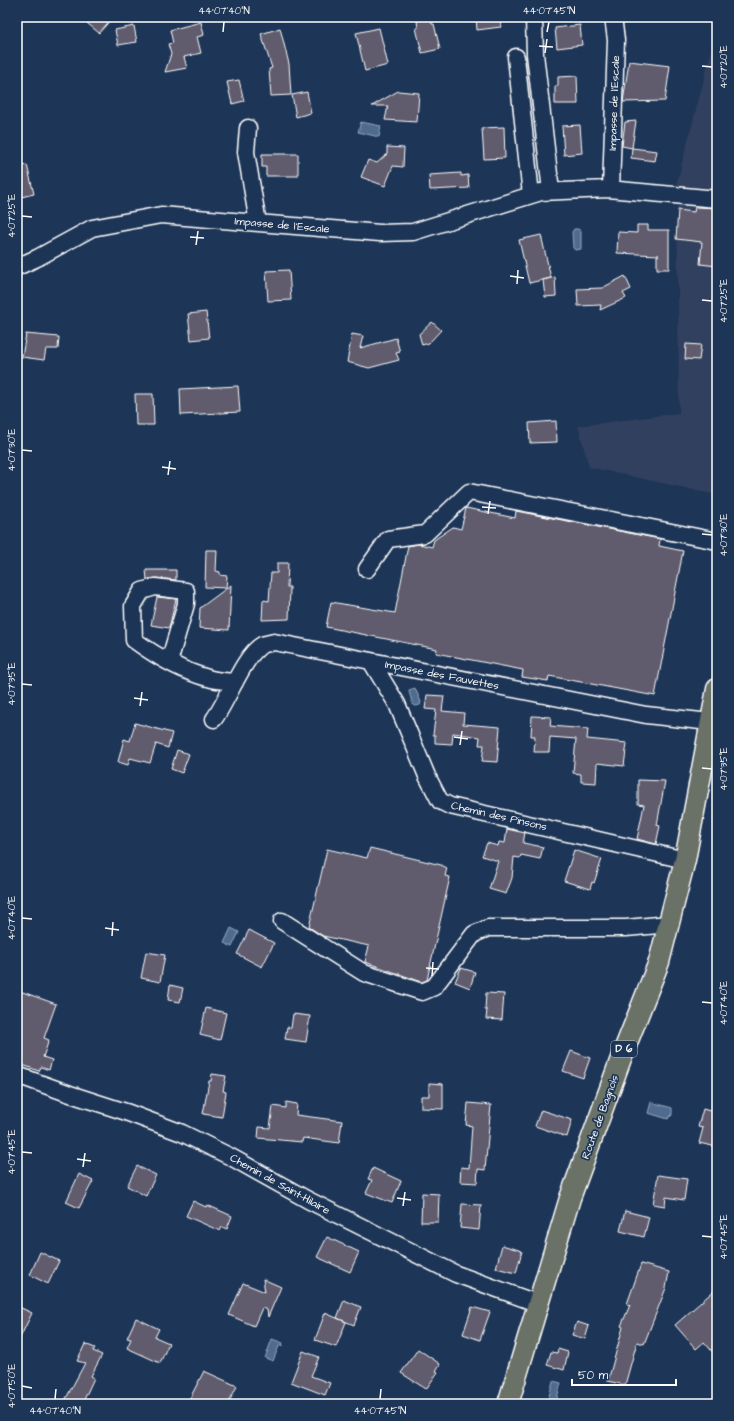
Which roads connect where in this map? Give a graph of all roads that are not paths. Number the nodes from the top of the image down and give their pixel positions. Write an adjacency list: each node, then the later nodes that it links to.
1 (536, 17): 6 (street)
2 (613, 17): 5 (street, Impasse de l'Escale)
3 (516, 57): 7 (street)
4 (248, 128): 9 (street)
5 (611, 189): 6 (street, Impasse de l'Escale); 8 (street, Impasse de l'Escale)
6 (551, 191): 7 (street, Impasse de l'Escale)
7 (531, 195): 9 (street, Impasse de l'Escale)
8 (717, 198)
9 (258, 223): 10 (street, Impasse de l'Escale)
10 (17, 267)
11 (717, 541): 12 (street)
12 (367, 569)
13 (169, 662): 13 (street); 15 (street)
14 (372, 662): 15 (street, Impasse des Fauvettes); 18 (street, Impasse des Fauvettes); 19 (street, Chemin des Pinsons)
15 (235, 682): 17 (street, Impasse des Fauvettes)
16 (717, 689): 18 (main road, Route de Bagnols / D 6)
17 (214, 719)
18 (710, 722): 19 (main road, Route de Bagnols / D 6)
19 (685, 860): 21 (main road, Route de Bagnols / D 6)
20 (282, 922): 21 (street)
21 (669, 924): 23 (main road, Route de Bagnols / D 6)
22 (17, 1075): 23 (street, Chemin de Saint-Hilaire)
23 (539, 1304): 24 (main road, Route de Bagnols / D 6)
24 (508, 1404)

